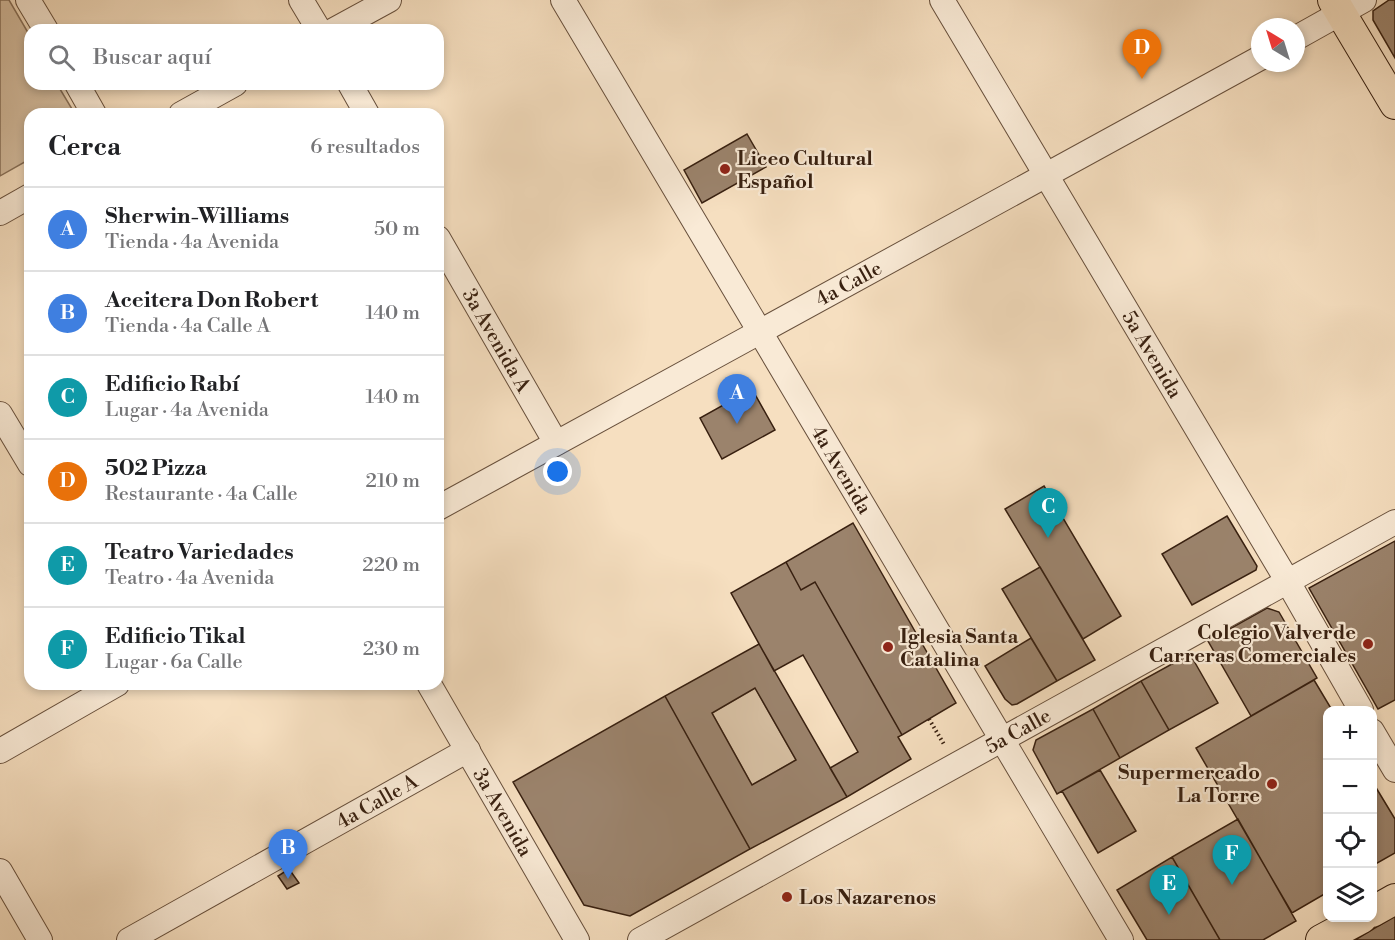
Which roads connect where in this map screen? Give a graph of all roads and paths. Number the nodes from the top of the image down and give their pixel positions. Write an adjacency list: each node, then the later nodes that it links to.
1 (28, 0): 7 (street)
2 (301, 0): 8 (street)
3 (389, 0): 9 (street)
4 (563, 0): 23 (street, 4a Avenida)
5 (942, 0): 19 (street, 5a Avenida)
6 (1346, 4): 10 (street); 15 (main road)
7 (42, 24)
8 (315, 24)
9 (345, 24)
10 (1305, 32)
11 (1251, 62): 19 (street, 4a Calle)
12 (80, 90): 16 (street)
13 (225, 90): 17 (street)
14 (353, 90): 18 (street)
15 (1395, 104)
16 (91, 108)
17 (192, 108)
18 (364, 108)
19 (1046, 174): 23 (street, 4a Calle); 29 (street, 5a Avenida)
20 (24, 199): 21 (street)
21 (0, 213)
22 (444, 248): 25 (street, 3a Avenida A)
23 (759, 331): 25 (street, 4a Calle); 34 (street, 4a Avenida)
24 (0, 414): 26 (street)
25 (556, 443): 27 (street, 4a Calle)
26 (24, 454)
27 (444, 505)
28 (1395, 522): 29 (street, 5a Calle)
29 (1288, 582): 32 (street, 5a Avenida); 34 (street, 5a Calle)
30 (107, 690): 38 (street)
31 (433, 690): 37 (street, 3a Avenida)
32 (1358, 706)
33 (929, 719): 36 (path)
34 (1003, 739): 47 (street, 5a Calle); 48 (street, 4a Avenida)
35 (1383, 739): 39 (street)
36 (945, 746)
37 (468, 750): 45 (street, 4a Calle A); 46 (street, 3a Avenida)
38 (0, 751)
39 (1395, 770)
40 (0, 871): 44 (street)
41 (1395, 899): 42 (main road)
42 (1377, 909)
43 (1355, 922): 49 (main road)
44 (40, 940)
45 (129, 940)
46 (577, 940)
47 (640, 940)
48 (1121, 940)
49 (1321, 940)

